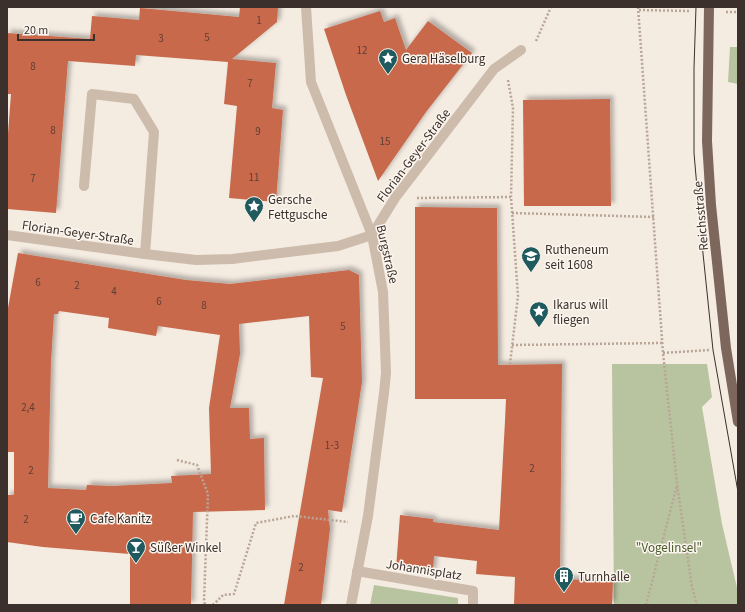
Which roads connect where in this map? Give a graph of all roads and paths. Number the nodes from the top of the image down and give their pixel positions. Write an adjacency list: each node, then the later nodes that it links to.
1 (306, 7): 14 (street, Burgstraße)
2 (551, 7): 6 (path)
3 (639, 9): 4 (path); 12 (path)
4 (709, 10): 5 (path); 18 (main road, Reichsstraße)
5 (738, 12)
6 (521, 50): 7 (street, Florian-Geyer-Straße)
7 (494, 69): 9 (path); 10 (street, Florian-Geyer-Straße)
8 (84, 186): 15 (street, Florian-Geyer-Straße)
9 (511, 197): 10 (path); 11 (path)
10 (395, 198): 14 (street, Florian-Geyer-Straße)
11 (512, 213): 12 (path); 17 (path)
12 (654, 217): 16 (path)
13 (7, 235): 15 (street, Florian-Geyer-Straße)
14 (372, 235): 15 (street, Florian-Geyer-Straße); 24 (street, Burgstraße)
15 (145, 254)
16 (663, 343): 17 (path); 19 (path)
17 (512, 345): 20 (path)
18 (726, 348): 19 (path); 21 (main road, Reichsstraße)
19 (663, 353): 23 (path)
20 (510, 364)
21 (738, 422)
22 (177, 460): 26 (path)
23 (677, 484): 30 (path); 31 (path)
24 (367, 520): 25 (street); 27 (path)
25 (357, 571): 28 (street); 29 (street, Johannisplatz)
26 (206, 605)
27 (213, 605)
28 (351, 605)
29 (473, 605)
30 (646, 605)
31 (697, 605)

